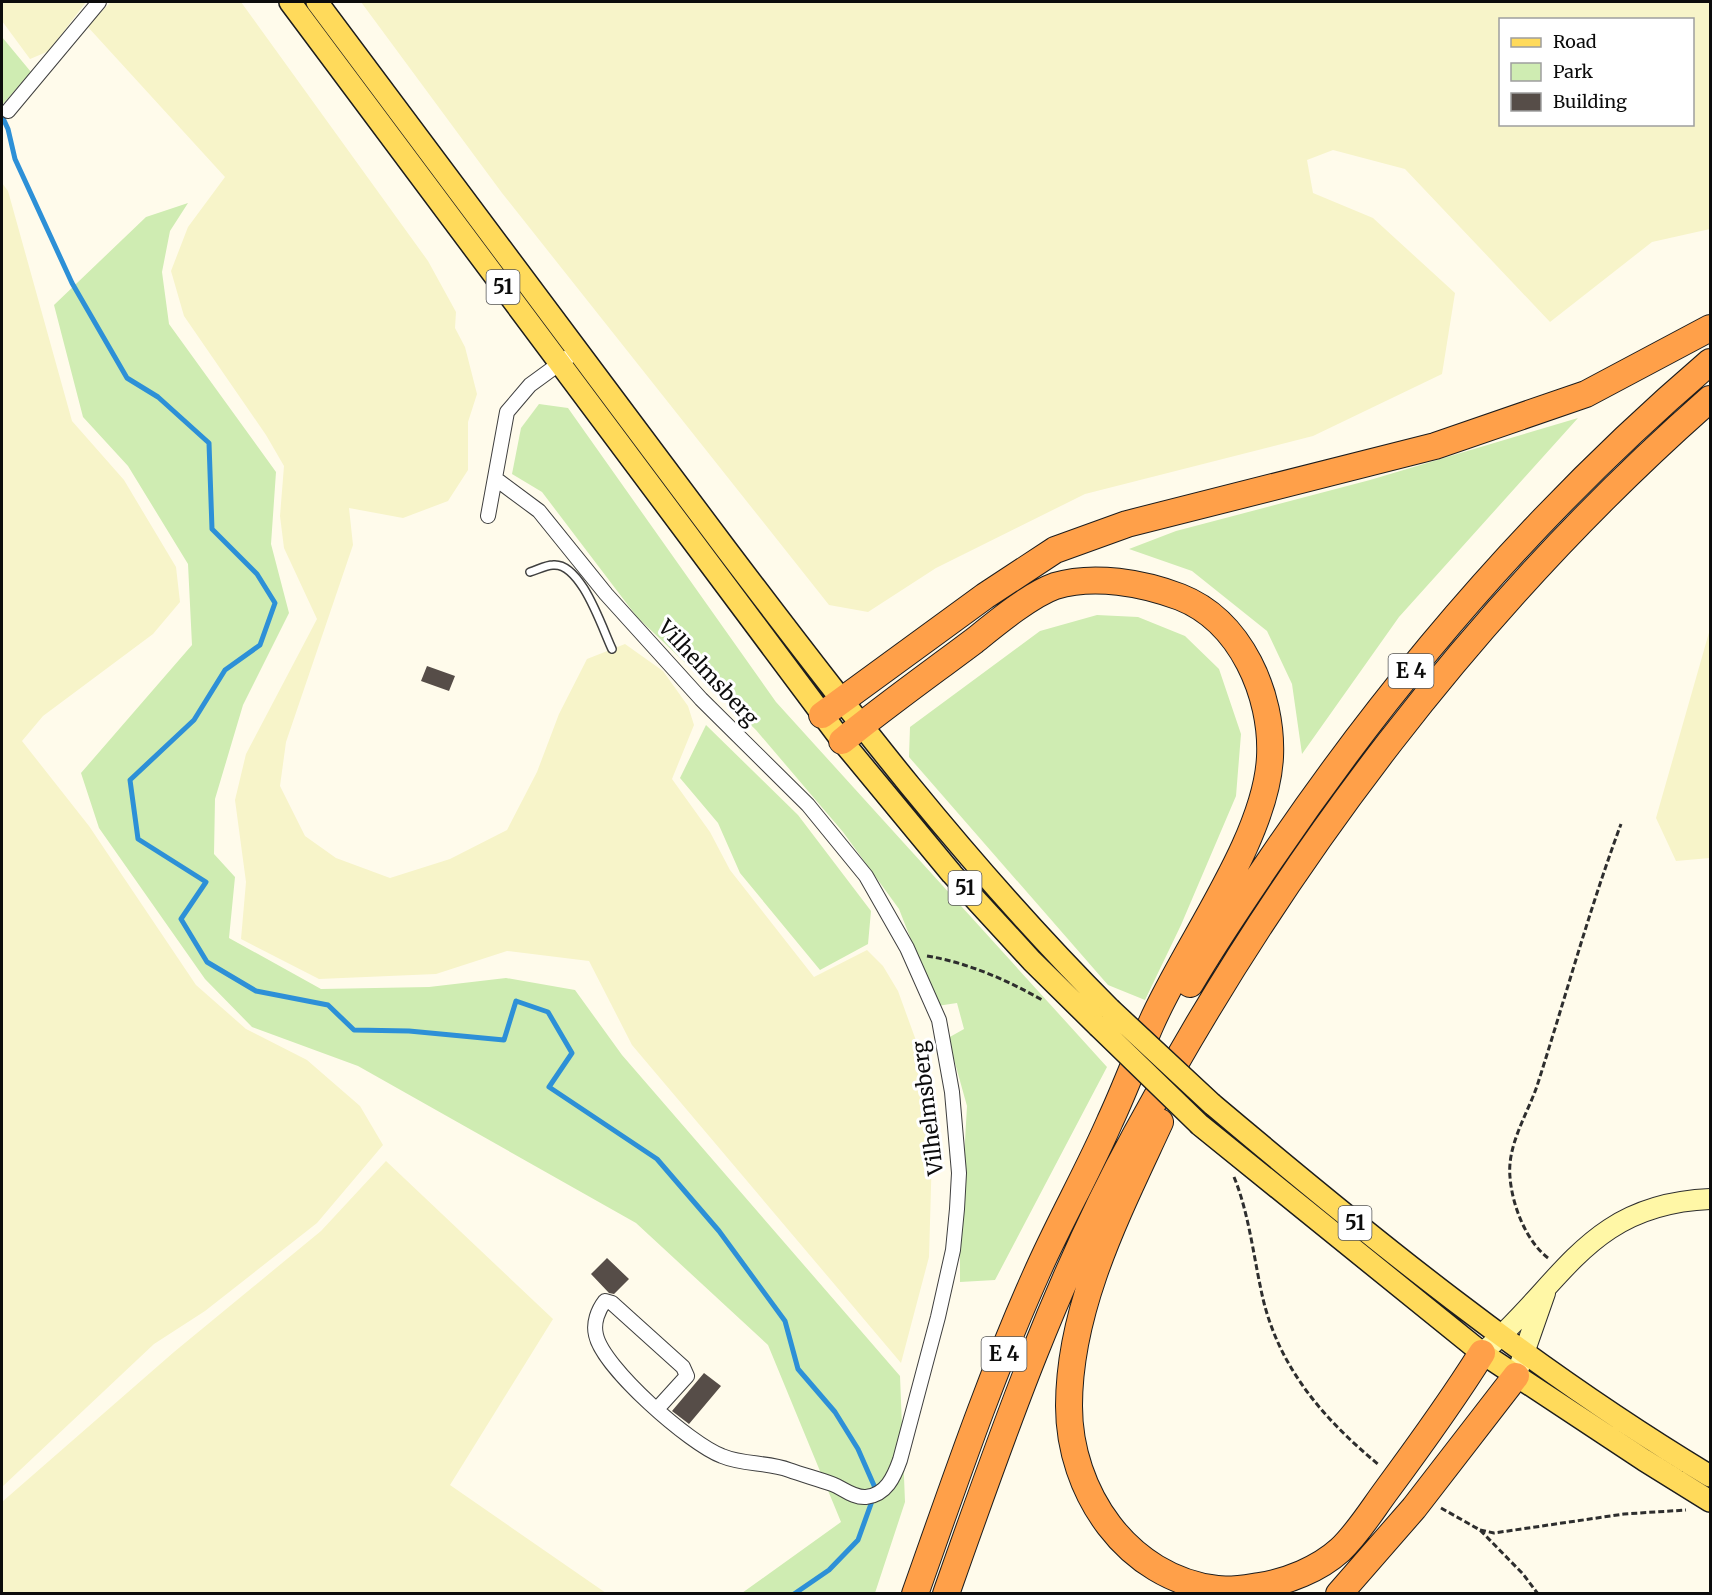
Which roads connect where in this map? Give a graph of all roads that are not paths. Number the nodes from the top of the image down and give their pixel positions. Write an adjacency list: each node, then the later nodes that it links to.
1 (99, 2): 4 (street)
2 (290, 2): 8 (main road, 51)
3 (317, 2): 6 (main road, 51)
4 (8, 111)
5 (1710, 328): 14 (highway)
6 (578, 350): 8 (street); 14 (main road, 51)
7 (1710, 362): 18 (highway, E 4)
8 (559, 363): 10 (street); 14 (main road, 51)
9 (1710, 399): 16 (highway, E 4)
10 (496, 479): 11 (street); 24 (street, Vilhelmsberg)
11 (488, 516)
12 (530, 572): 13 (lane)
13 (612, 649)
14 (832, 708): 15 (main road, 51)
15 (852, 733): 17 (main road, 51); 18 (highway)
16 (1220, 989): 21 (highway); 28 (highway, E 4)
17 (1104, 1017): 21 (main road, 51, bridge); 21 (main road, 51, bridge)
18 (1110, 1122): 27 (highway, E 4)
19 (1710, 1199): 20 (street)
20 (1547, 1288): 21 (street); 22 (street)
21 (1492, 1344): 22 (main road, 51); 23 (main road, 51)
22 (1523, 1352): 23 (street); 25 (main road, 51)
23 (1516, 1376): 26 (main road, 51); 29 (highway)
24 (657, 1409): 24 (street, Vilhelmsberg)
25 (1710, 1476)
26 (1702, 1506)
27 (915, 1593)
28 (946, 1593)
29 (1339, 1593)

